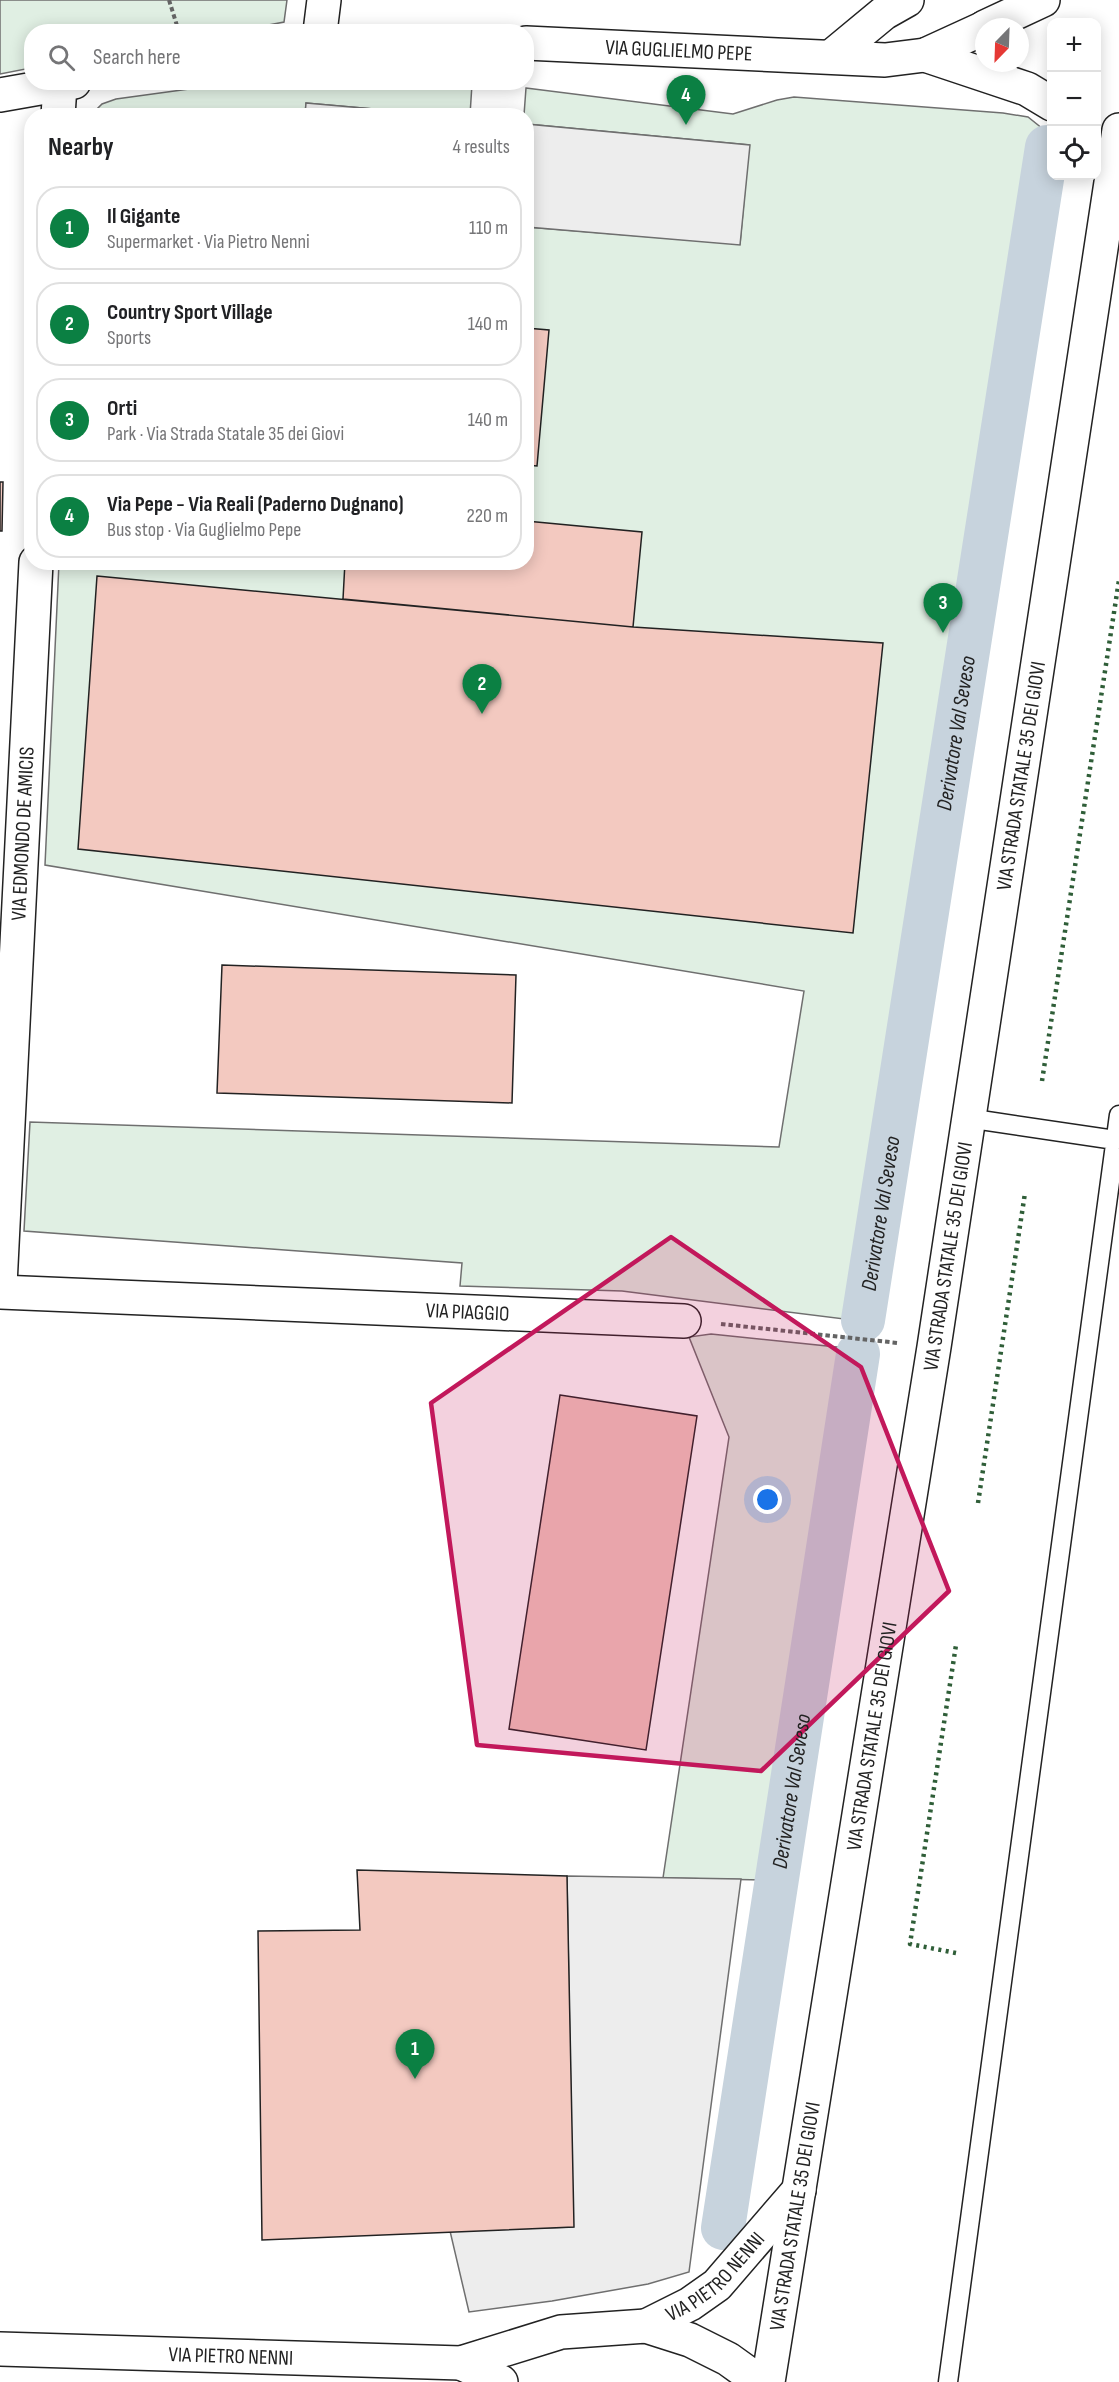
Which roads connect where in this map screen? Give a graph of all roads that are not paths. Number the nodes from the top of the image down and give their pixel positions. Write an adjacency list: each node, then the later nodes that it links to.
1 (324, 0): 5 (street)
2 (907, 0): 9 (street)
3 (1043, 0): 4 (street, VIA GUGLIELMO PEPE)
4 (1004, 18)
5 (321, 24)
6 (975, 32): 8 (street, VIA GUGLIELMO PEPE)
7 (534, 44): 9 (street, VIA GUGLIELMO PEPE)
8 (925, 55): 9 (street, VIA GUGLIELMO PEPE); 12 (street, VIA GUGLIELMO PEPE)
9 (832, 56)
10 (64, 94): 11 (street)
11 (0, 95)
12 (1047, 101)
13 (1119, 130): 14 (street, VIA STRADA STATALE 35 DEI GIOVI)
14 (1104, 163): 17 (street, VIA STRADA STATALE 35 DEI GIOVI)
15 (36, 570): 19 (street, VIA EDMONDO DE AMICIS)
16 (1119, 1115): 18 (lane)
17 (967, 1118): 18 (lane); 22 (street, VIA STRADA STATALE 35 DEI GIOVI)
18 (1115, 1140): 29 (lane)
19 (0, 1285)
20 (0, 1292): 21 (street, VIA PIAGGIO)
21 (684, 1321)
22 (799, 2190): 23 (street, VIA PIETRO NENNI); 28 (street, VIA STRADA STATALE 35 DEI GIOVI)
23 (646, 2326): 25 (street, VIA PIETRO NENNI); 27 (street, VIA PIETRO NENNI)
24 (0, 2349): 25 (street, VIA PIETRO NENNI)
25 (461, 2363): 26 (street, VIA PIETRO NENNI)
26 (501, 2382)
27 (760, 2382)
28 (768, 2382)
29 (948, 2382)

